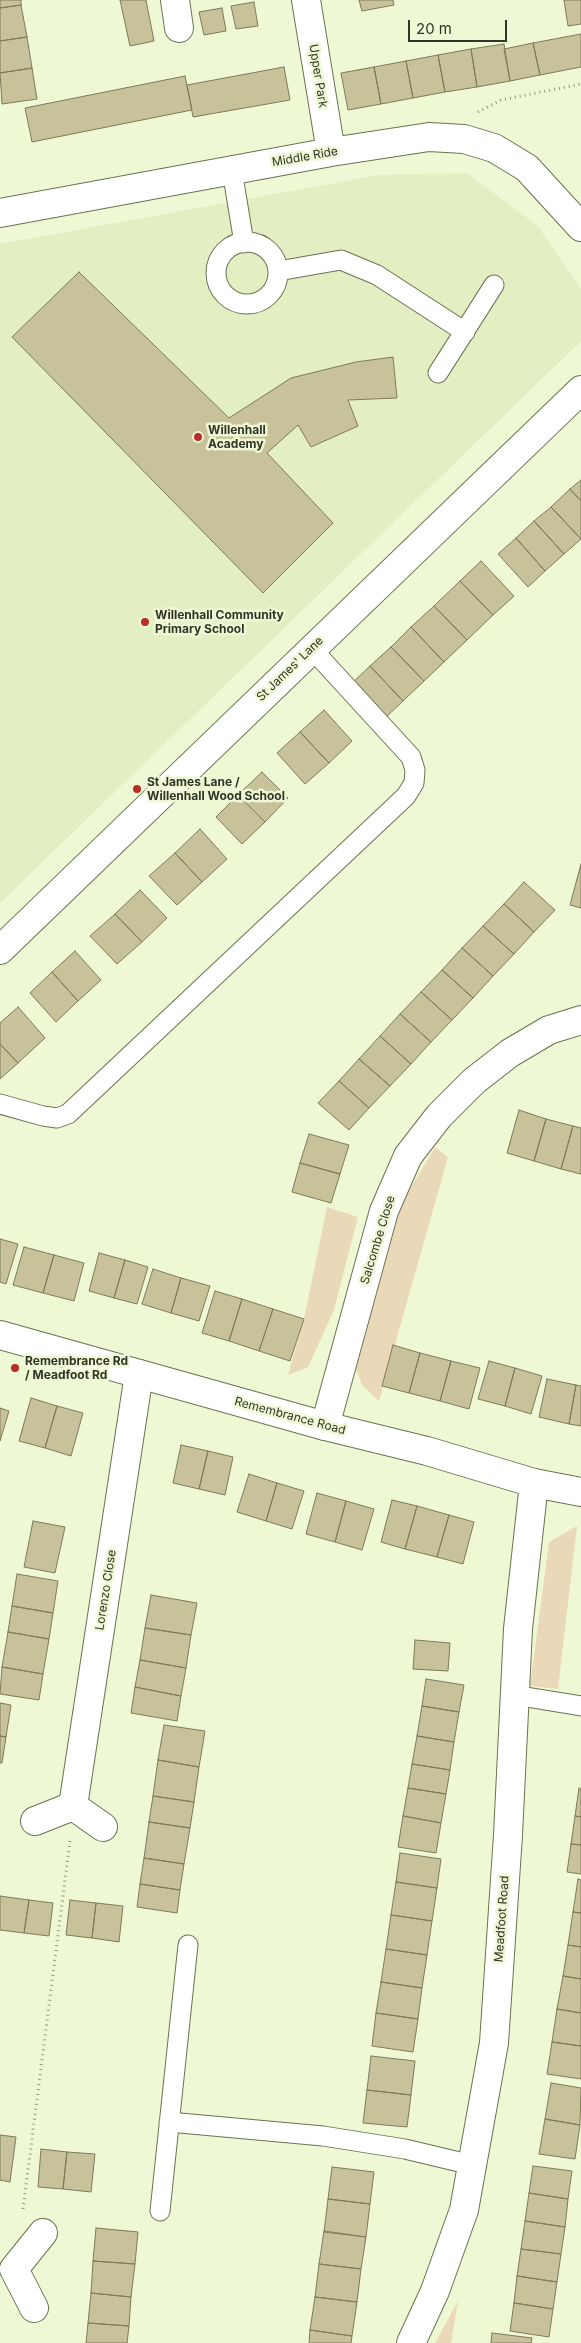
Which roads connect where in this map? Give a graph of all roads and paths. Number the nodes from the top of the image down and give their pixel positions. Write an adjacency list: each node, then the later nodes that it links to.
1 (175, 0): 3 (street)
2 (306, 0): 6 (street, Upper Park)
3 (179, 28)
4 (581, 84): 5 (path)
5 (477, 112)
6 (330, 152): 7 (street, Middle Ride); 9 (street, Middle Ride)
7 (232, 170): 8 (street, Middle Ride); 10 (lane)
8 (0, 213)
9 (581, 227)
10 (244, 243): 11 (lane); 11 (lane)
11 (278, 271): 13 (lane)
12 (494, 285): 13 (lane)
13 (465, 332): 14 (lane)
14 (438, 373)
15 (581, 390): 16 (street, St James' Lane)
16 (312, 649): 17 (street, St James' Lane); 19 (lane)
17 (0, 950)
18 (581, 1020): 22 (street, Salcombe Close)
19 (0, 1104)
20 (0, 1335): 21 (street, Remembrance Road)
21 (139, 1374): 22 (street, Remembrance Road); 27 (street, Lorenzo Close)
22 (324, 1426): 23 (street, Remembrance Road)
23 (534, 1483): 24 (street, Remembrance Road); 25 (street, Meadfoot Road)
24 (581, 1492)
25 (514, 1695): 26 (lane); 32 (street, Meadfoot Road)
26 (581, 1706)
27 (73, 1806): 28 (street); 29 (street); 34 (path)
28 (35, 1820)
29 (103, 1827)
30 (188, 1946): 31 (lane)
31 (169, 2122): 32 (lane); 33 (lane)
32 (472, 2165): 38 (street, Meadfoot Road)
33 (160, 2211)
34 (22, 2212)
35 (43, 2233): 36 (street)
36 (7, 2268): 37 (street)
37 (34, 2308)
38 (411, 2343)

